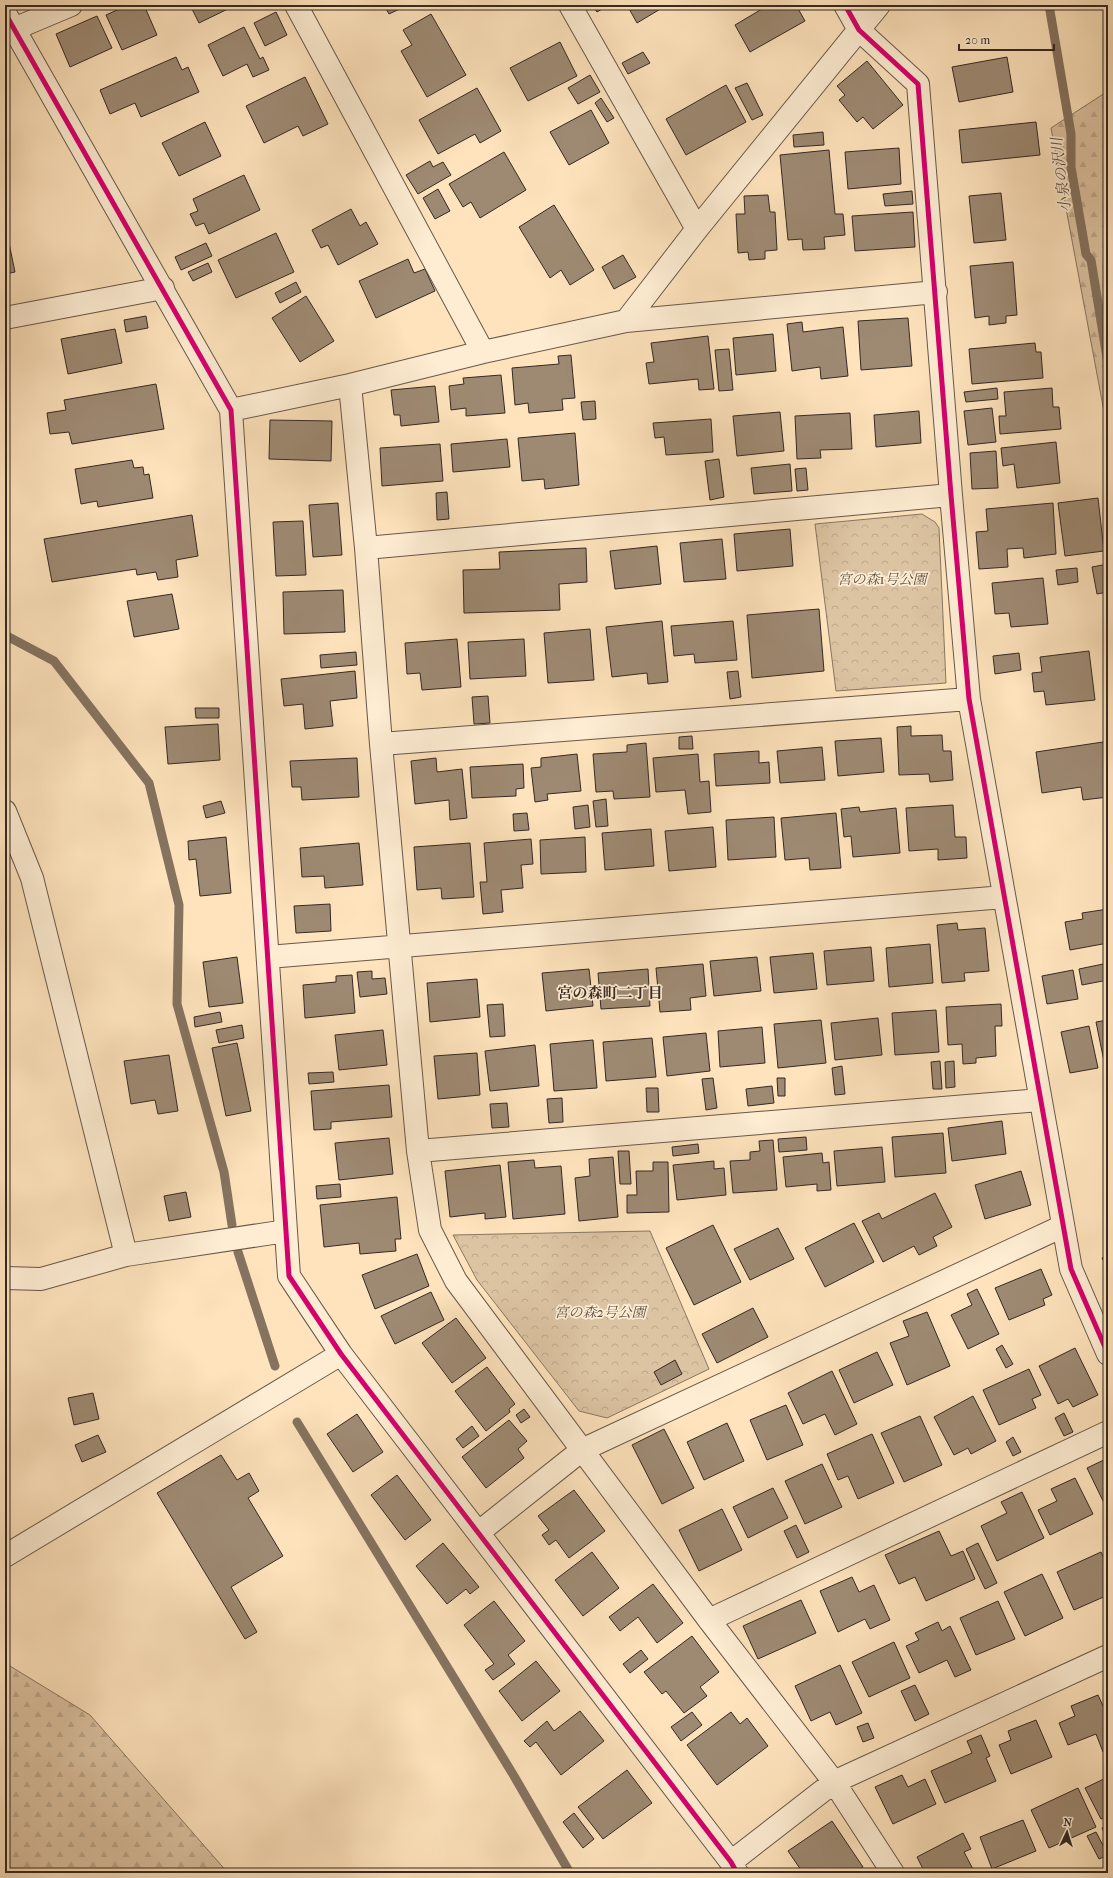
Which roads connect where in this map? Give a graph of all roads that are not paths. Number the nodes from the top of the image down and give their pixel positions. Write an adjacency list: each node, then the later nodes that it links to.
1 (71, 5): 6 (street)
2 (296, 5): 13 (street)
3 (570, 5): 8 (street)
4 (845, 5): 7 (street)
5 (879, 5): 7 (street)
6 (9, 21): 9 (street)
7 (859, 30): 8 (street); 10 (street)
8 (696, 229): 12 (street)
9 (163, 288): 11 (street); 15 (street)
10 (936, 292): 12 (street); 16 (street)
11 (5, 318)
12 (626, 321): 13 (street)
13 (484, 352): 14 (street)
14 (350, 385): 15 (street); 17 (street)
15 (230, 410): 23 (street)
16 (951, 495): 17 (street); 18 (street)
17 (366, 548): 19 (street)
18 (970, 700): 19 (street); 21 (street)
19 (381, 744): 22 (street)
20 (5, 811): 28 (street)
21 (1004, 897): 22 (street); 24 (street)
22 (399, 947): 23 (street); 25 (street)
23 (268, 957): 27 (street)
24 (1040, 1100): 25 (street); 26 (street)
25 (418, 1151): 33 (street)
26 (1063, 1226): 31 (street); 33 (street)
27 (286, 1231): 28 (street); 30 (street)
28 (126, 1255): 29 (street)
29 (5, 1278)
30 (341, 1354): 34 (street); 35 (street)
31 (1108, 1354)
32 (1108, 1432): 36 (street)
33 (582, 1450): 34 (street); 36 (street)
34 (479, 1532): 39 (street)
35 (5, 1556)
36 (709, 1620): 38 (street)
37 (1108, 1656): 38 (street)
38 (834, 1782): 39 (street); 40 (street)
39 (734, 1867)
40 (893, 1873)

